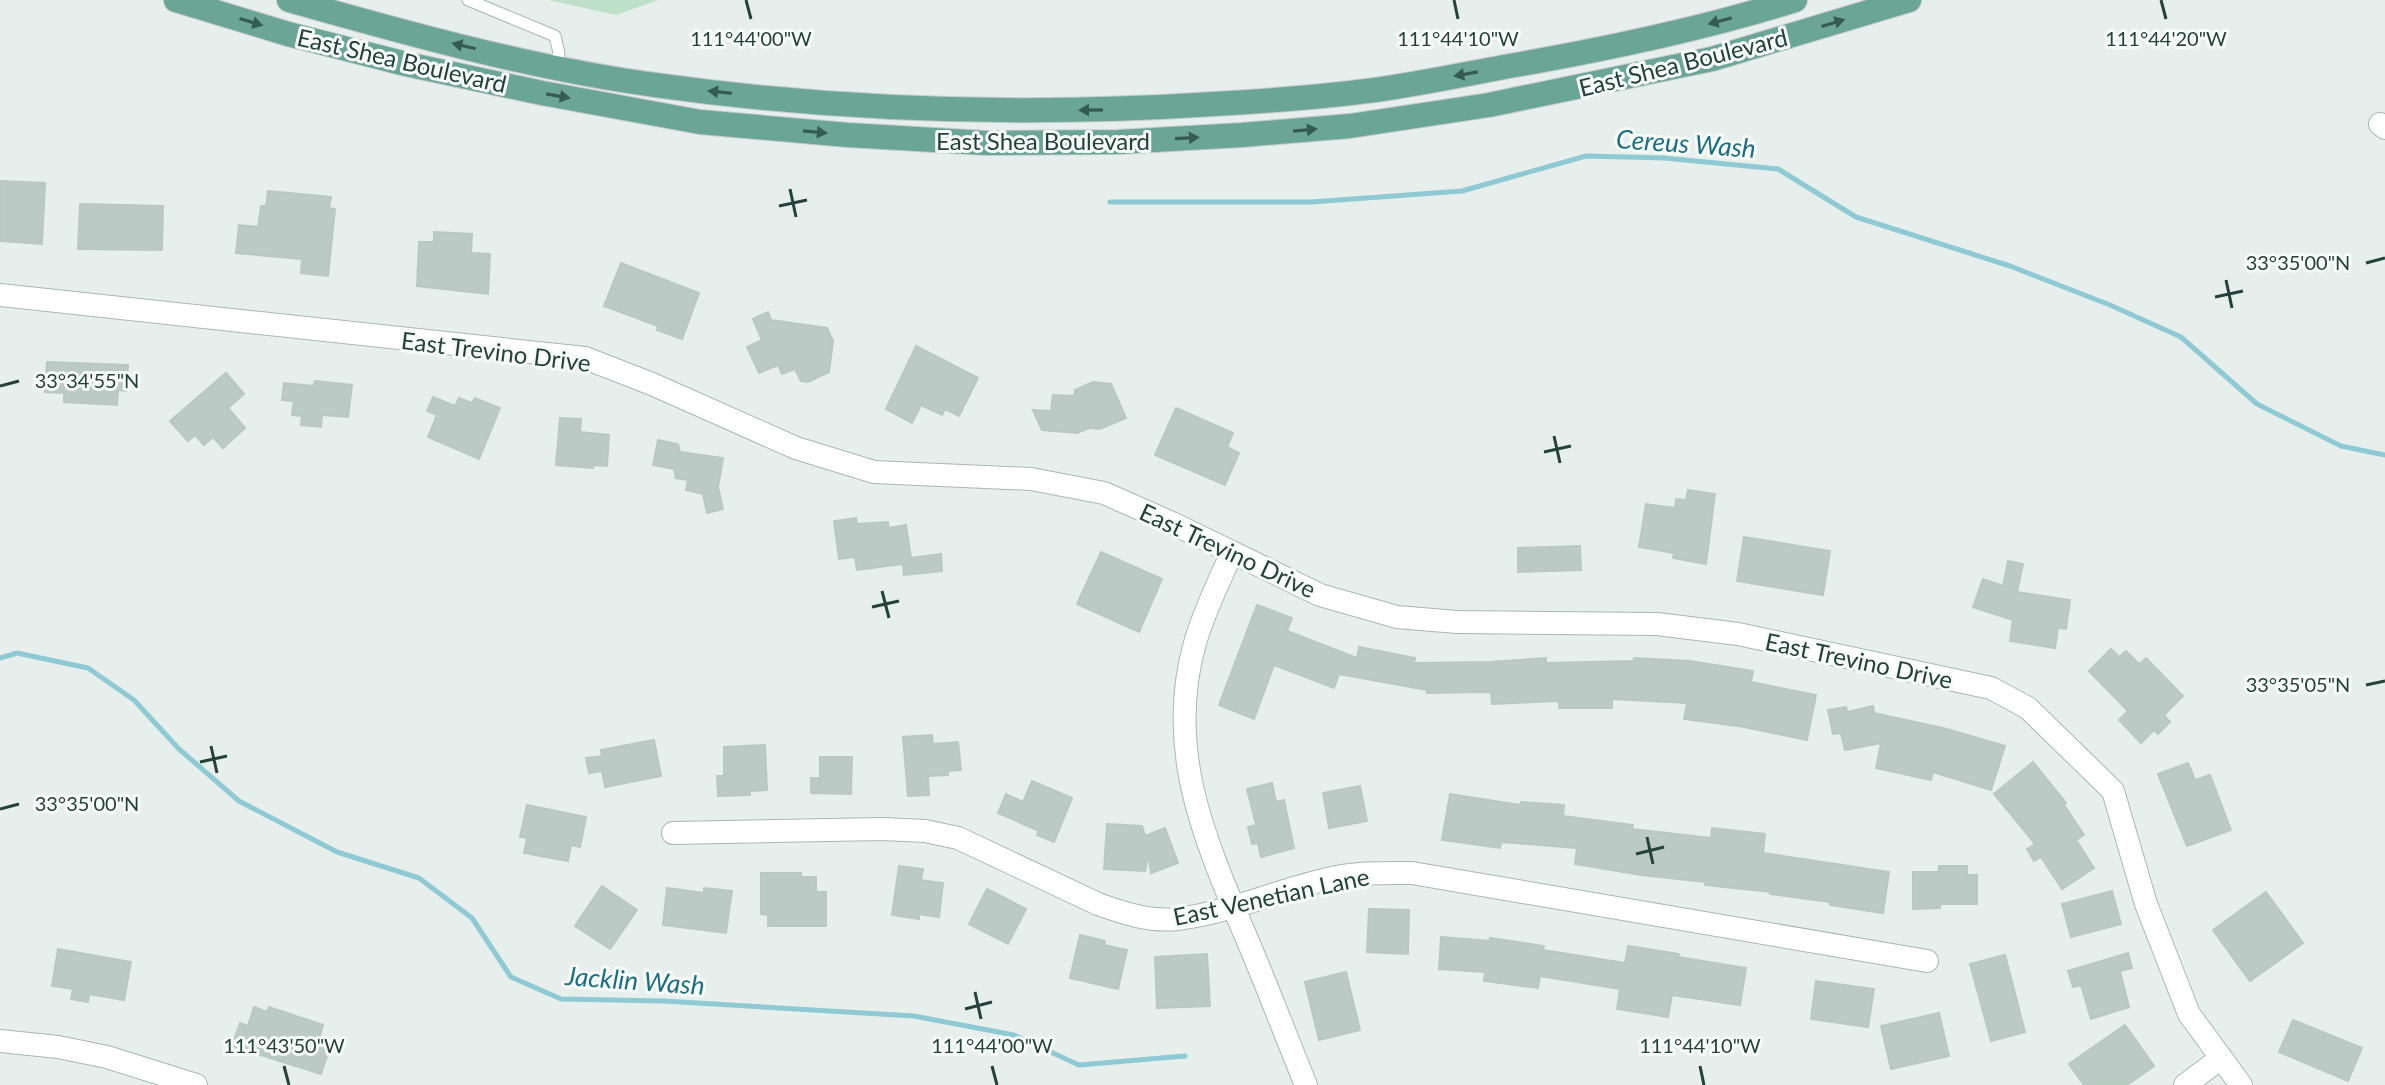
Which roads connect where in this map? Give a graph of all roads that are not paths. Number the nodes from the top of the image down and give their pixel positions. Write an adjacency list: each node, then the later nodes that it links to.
1 (176, 0): 8 (main road, East Shea Boulevard, one-way to 8)
2 (289, 0): 6 (main road, East Shea Boulevard, one-way to 2)
3 (468, 0): 6 (lane)
4 (1795, 0): 7 (main road, East Shea Boulevard, one-way to 7)
5 (1909, 0): 8 (main road, East Shea Boulevard, one-way to 5)
6 (554, 66): 7 (main road, East Shea Boulevard, one-way to 6)
7 (1225, 103): 8 (main road)
8 (1227, 136)
9 (0, 295): 10 (street, East Trevino Drive)
10 (1232, 552): 12 (street); 15 (street, East Trevino Drive)
11 (673, 833): 12 (street, East Venetian Lane)
12 (1232, 906): 13 (street, East Venetian Lane); 17 (street)
13 (1927, 961)
14 (0, 1041): 16 (street)
15 (2221, 1058): 18 (street); 19 (street, East Trevino Drive)
16 (196, 1085)
17 (1306, 1085)
18 (2185, 1085)
19 (2241, 1085)

